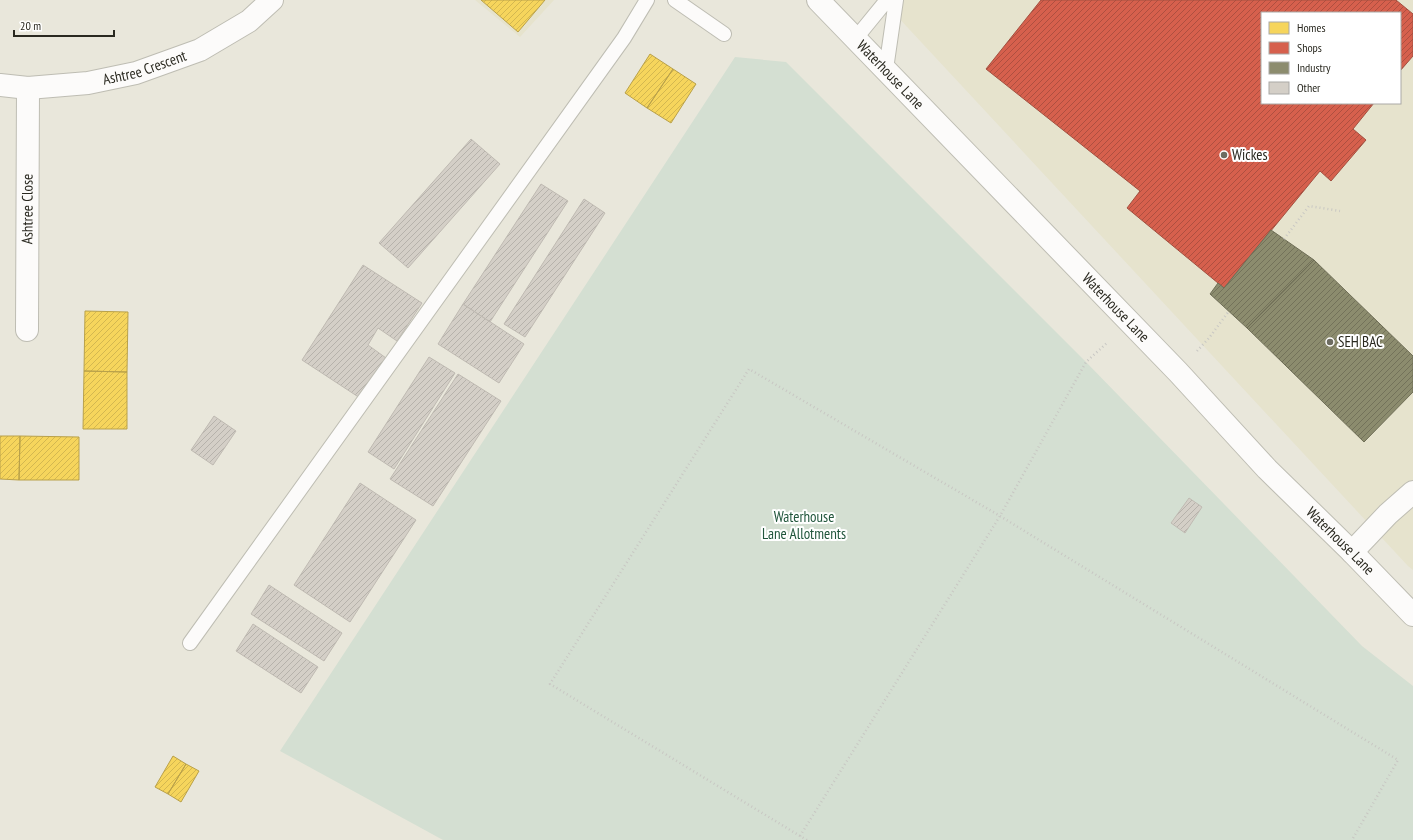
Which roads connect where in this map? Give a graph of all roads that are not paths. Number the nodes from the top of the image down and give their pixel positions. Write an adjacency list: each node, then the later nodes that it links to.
1 (272, 0): 11 (main road, Ashtree Crescent)
2 (648, 0): 16 (lane)
3 (675, 0): 7 (lane)
4 (818, 0): 8 (main road, Waterhouse Lane)
5 (887, 0): 8 (lane)
6 (896, 0): 9 (lane)
7 (724, 34)
8 (856, 38): 9 (main road, Waterhouse Lane)
9 (886, 69): 14 (main road, Waterhouse Lane)
10 (0, 85): 11 (main road, Ashtree Crescent)
11 (28, 88): 12 (main road, Ashtree Close)
12 (27, 330)
13 (1413, 492): 14 (main road)
14 (1352, 552): 15 (main road, Waterhouse Lane)
15 (1413, 615)
16 (190, 643)

